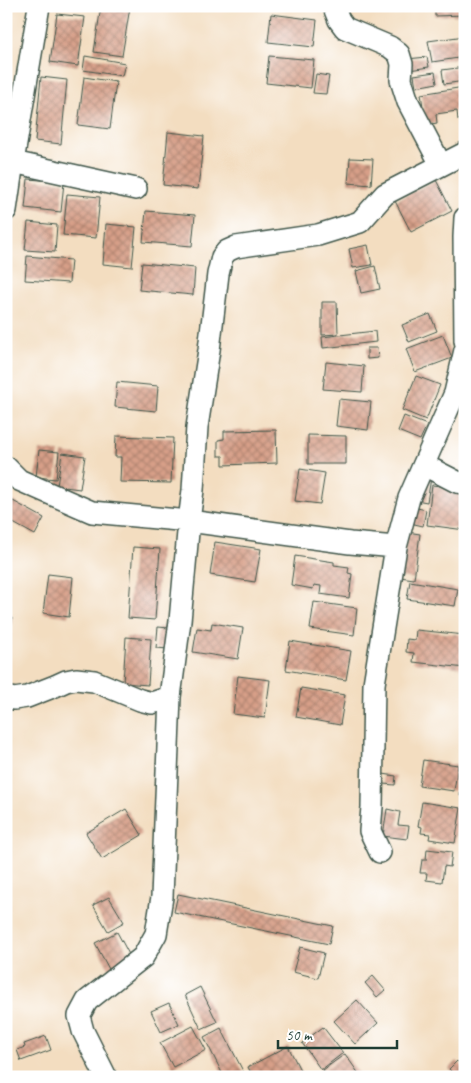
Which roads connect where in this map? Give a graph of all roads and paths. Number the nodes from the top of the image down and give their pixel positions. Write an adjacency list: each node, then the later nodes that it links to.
1 (39, 6): 4 (street)
2 (335, 6): 5 (street)
3 (465, 153): 5 (street)
4 (13, 162): 6 (street); 7 (street)
5 (441, 165): 14 (street)
6 (136, 189)
7 (6, 210)
8 (464, 231): 9 (street)
9 (465, 341)
10 (465, 350): 11 (street)
11 (424, 465): 13 (street); 15 (street)
12 (6, 467): 14 (street)
13 (465, 483)
14 (188, 521): 15 (street); 17 (street)
15 (396, 547): 18 (street)
16 (6, 697): 17 (street)
17 (170, 697): 19 (street)
18 (380, 852)
19 (106, 1077)

